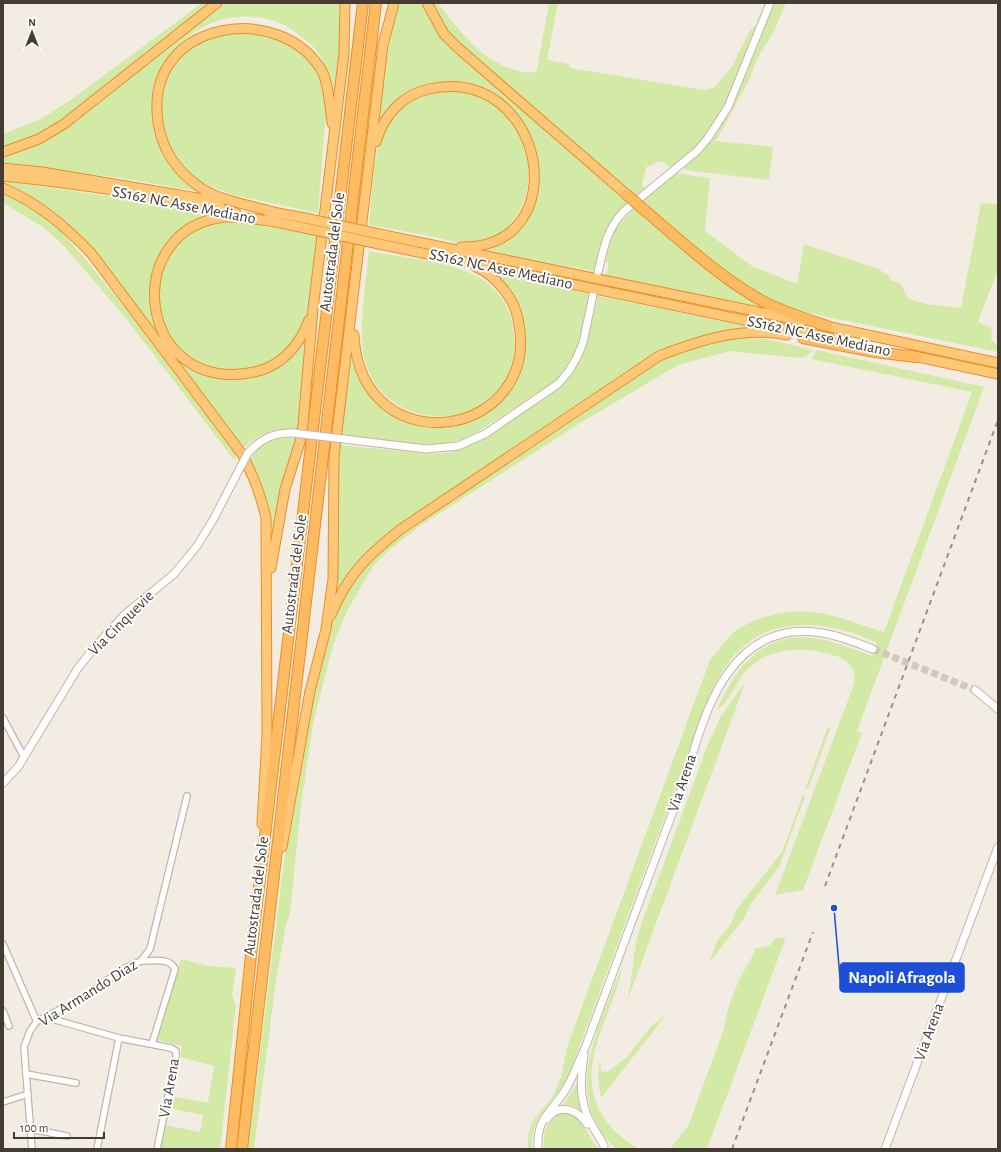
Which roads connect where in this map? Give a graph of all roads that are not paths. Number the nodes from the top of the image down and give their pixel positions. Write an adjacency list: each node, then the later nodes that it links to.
1 (217, 3): 11 (highway)
2 (345, 3): 10 (highway)
3 (362, 3): 40 (highway, Autostrada del Sole)
4 (376, 3): 42 (highway, Autostrada del Sole)
5 (394, 3): 13 (highway)
6 (427, 3): 16 (highway)
7 (770, 3): 20 (street)
8 (212, 23): 17 (highway)
9 (278, 26): 10 (highway)
10 (333, 146): 22 (highway)
11 (3, 152)
12 (3, 168): 17 (highway, SS162 NC Asse Mediano)
13 (368, 168): 18 (highway); 23 (highway)
14 (3, 176): 17 (highway, SS162 NC Asse Mediano)
15 (3, 188): 30 (highway)
16 (626, 194): 24 (highway, bridge)
17 (272, 217): 18 (highway, SS162 NC Asse Mediano, bridge); 19 (highway, SS162 NC Asse Mediano, bridge); 22 (highway)
18 (438, 246): 24 (highway, SS162 NC Asse Mediano)
19 (464, 262): 23 (highway); 26 (highway, SS162 NC Asse Mediano)
20 (598, 272)
21 (593, 295): 36 (street, Via Cinquevie, bridge)
22 (313, 309): 30 (highway)
23 (352, 312): 31 (highway)
24 (805, 320): 25 (highway)
25 (826, 326): 28 (highway, SS162 NC Asse Mediano)
26 (804, 336): 27 (highway); 31 (highway)
27 (916, 356): 29 (highway)
28 (998, 363)
29 (998, 374)
30 (267, 600): 40 (highway)
31 (326, 629): 42 (highway)
32 (873, 649): 50 (street, Via Arena)
33 (975, 690): 34 (street)
34 (998, 709)
35 (3, 718): 36 (street)
36 (24, 757): 37 (street, Via Cinquevie)
37 (3, 783)
38 (187, 796): 43 (street, Via Armando Diaz)
39 (998, 847): 65 (street, Via Arena)
40 (258, 896): 62 (highway, Autostrada del Sole)
41 (3, 944): 46 (street)
42 (264, 955): 63 (highway, Autostrada del Sole)
43 (141, 961): 45 (street, Via Armando Diaz); 49 (street, Via Arena)
44 (3, 1011): 47 (street)
45 (45, 1017): 46 (street, Via Armando Diaz); 48 (street, Via Arena)
46 (37, 1022): 51 (street, Via Armando Diaz)
47 (9, 1026)
48 (119, 1038): 49 (street, Via Arena); 60 (street)
49 (152, 1044): 61 (street, Via Arena)
50 (585, 1048): 56 (street, Via Arena); 58 (street, Via Arena)
51 (26, 1074): 52 (street); 53 (street, Via Armando Diaz)
52 (76, 1083)
53 (28, 1094): 54 (street); 55 (street, Via Armando Diaz)
54 (3, 1102)
55 (31, 1129): 57 (street); 59 (street, Via Armando Diaz)
56 (539, 1130): 58 (street, Via Arena); 64 (street, Via Arena)
57 (67, 1136)
58 (606, 1147)
59 (32, 1149)
60 (97, 1149)
61 (157, 1149)
62 (230, 1149)
63 (242, 1149)
64 (538, 1149)
65 (885, 1149)

